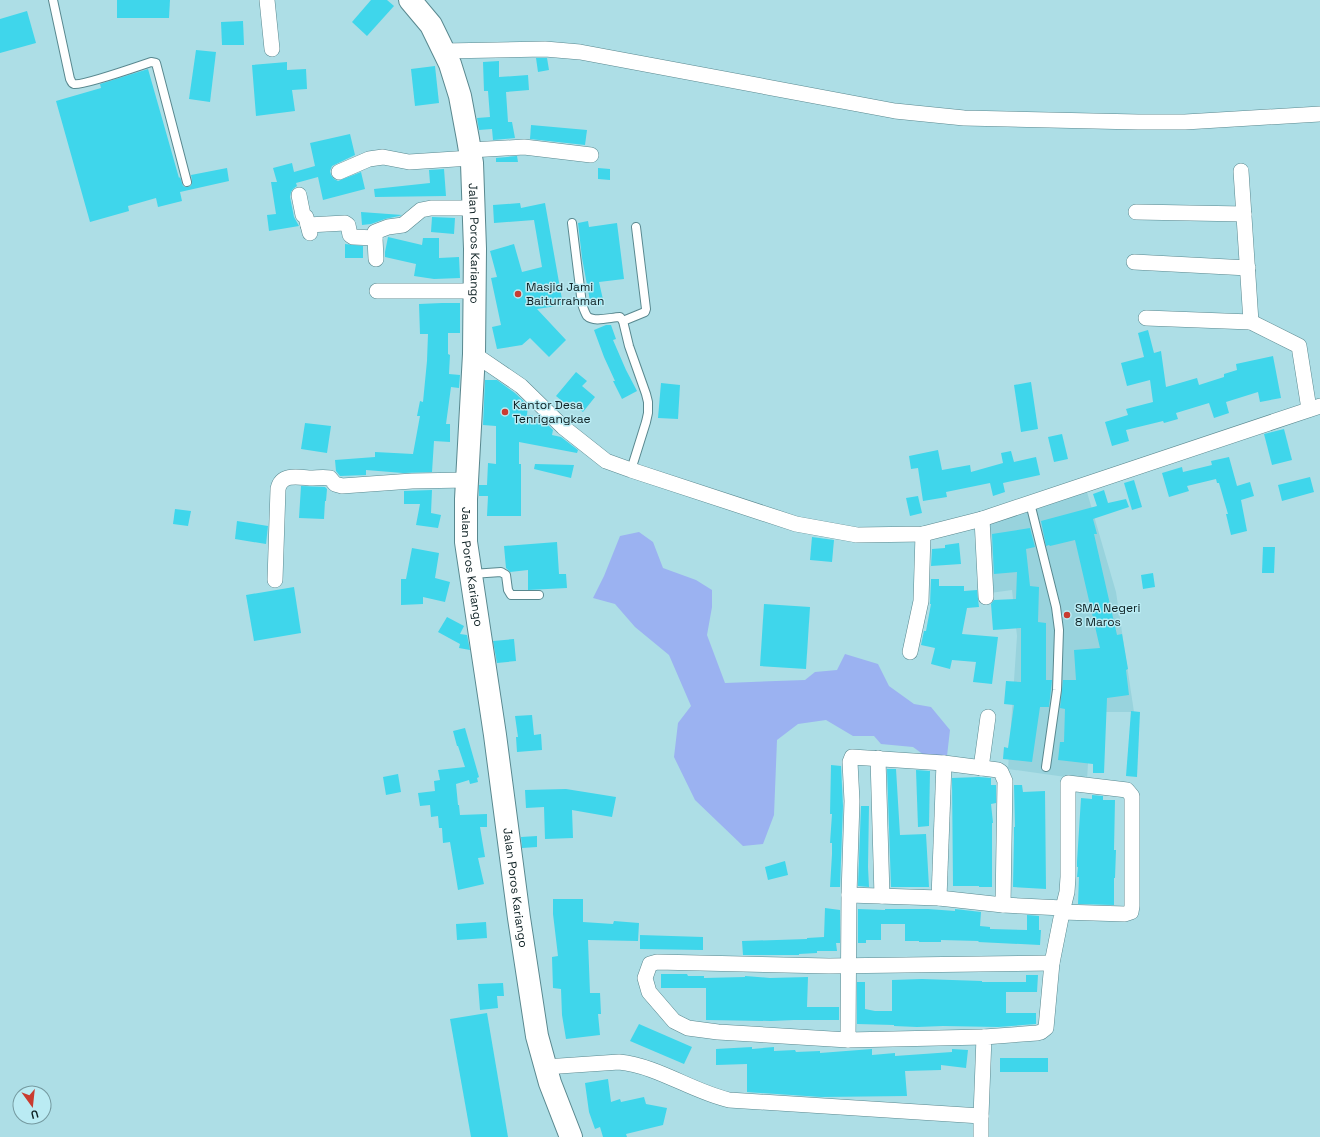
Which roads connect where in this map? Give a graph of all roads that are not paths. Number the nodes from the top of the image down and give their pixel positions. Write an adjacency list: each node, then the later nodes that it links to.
1 (53, 0): 11 (lane)
2 (267, 0): 4 (street)
3 (410, 0): 5 (main road, Jalan Poros Kariango)
4 (272, 49)
5 (444, 51): 6 (street); 7 (main road, Jalan Poros Kariango)
6 (1320, 114)
7 (470, 154): 8 (street); 10 (street); 13 (main road, Jalan Poros Kariango)
8 (591, 155)
9 (1241, 171): 15 (street)
10 (339, 172)
11 (187, 182)
12 (299, 195): 18 (street)
13 (474, 208): 18 (street); 23 (main road, Jalan Poros Kariango)
14 (1136, 212): 15 (street)
15 (1244, 214): 21 (street)
16 (572, 223): 25 (lane)
17 (636, 227): 25 (lane)
18 (374, 238): 19 (street)
19 (376, 259)
20 (1134, 262): 21 (street)
21 (1248, 268): 26 (street)
22 (377, 290): 23 (street)
23 (475, 291): 27 (main road, Jalan Poros Kariango)
24 (1146, 318): 26 (street)
25 (623, 321): 29 (lane)
26 (1252, 322): 28 (street)
27 (474, 354): 29 (street); 30 (main road, Jalan Poros Kariango)
28 (1315, 407): 31 (street)
29 (630, 470): 33 (street)
30 (467, 480): 34 (main road, Jalan Poros Kariango); 35 (street)
31 (1030, 503): 32 (street); 42 (lane)
32 (982, 519): 33 (street); 37 (street)
33 (923, 534): 38 (street)
34 (471, 574): 36 (lane); 53 (main road, Jalan Poros Kariango)
35 (275, 580)
36 (539, 595)
37 (986, 597)
38 (910, 652)
39 (988, 717): 43 (street)
40 (878, 758): 41 (street); 44 (street); 45 (street)
41 (944, 763): 43 (street); 46 (street)
42 (1046, 767)
43 (981, 768): 47 (street)
44 (849, 895): 45 (street); 50 (street)
45 (882, 896): 46 (street)
46 (939, 898): 47 (street)
47 (1003, 905): 48 (street)
48 (1062, 910): 48 (street); 49 (street)
49 (1052, 963): 50 (street); 51 (street)
50 (849, 965): 52 (street); 52 (street)
51 (984, 1037): 52 (street); 54 (street)
52 (848, 1040)
53 (545, 1067): 54 (street); 55 (main road, Jalan Poros Kariango)
54 (981, 1116): 56 (street)
55 (571, 1137)
56 (981, 1137)

